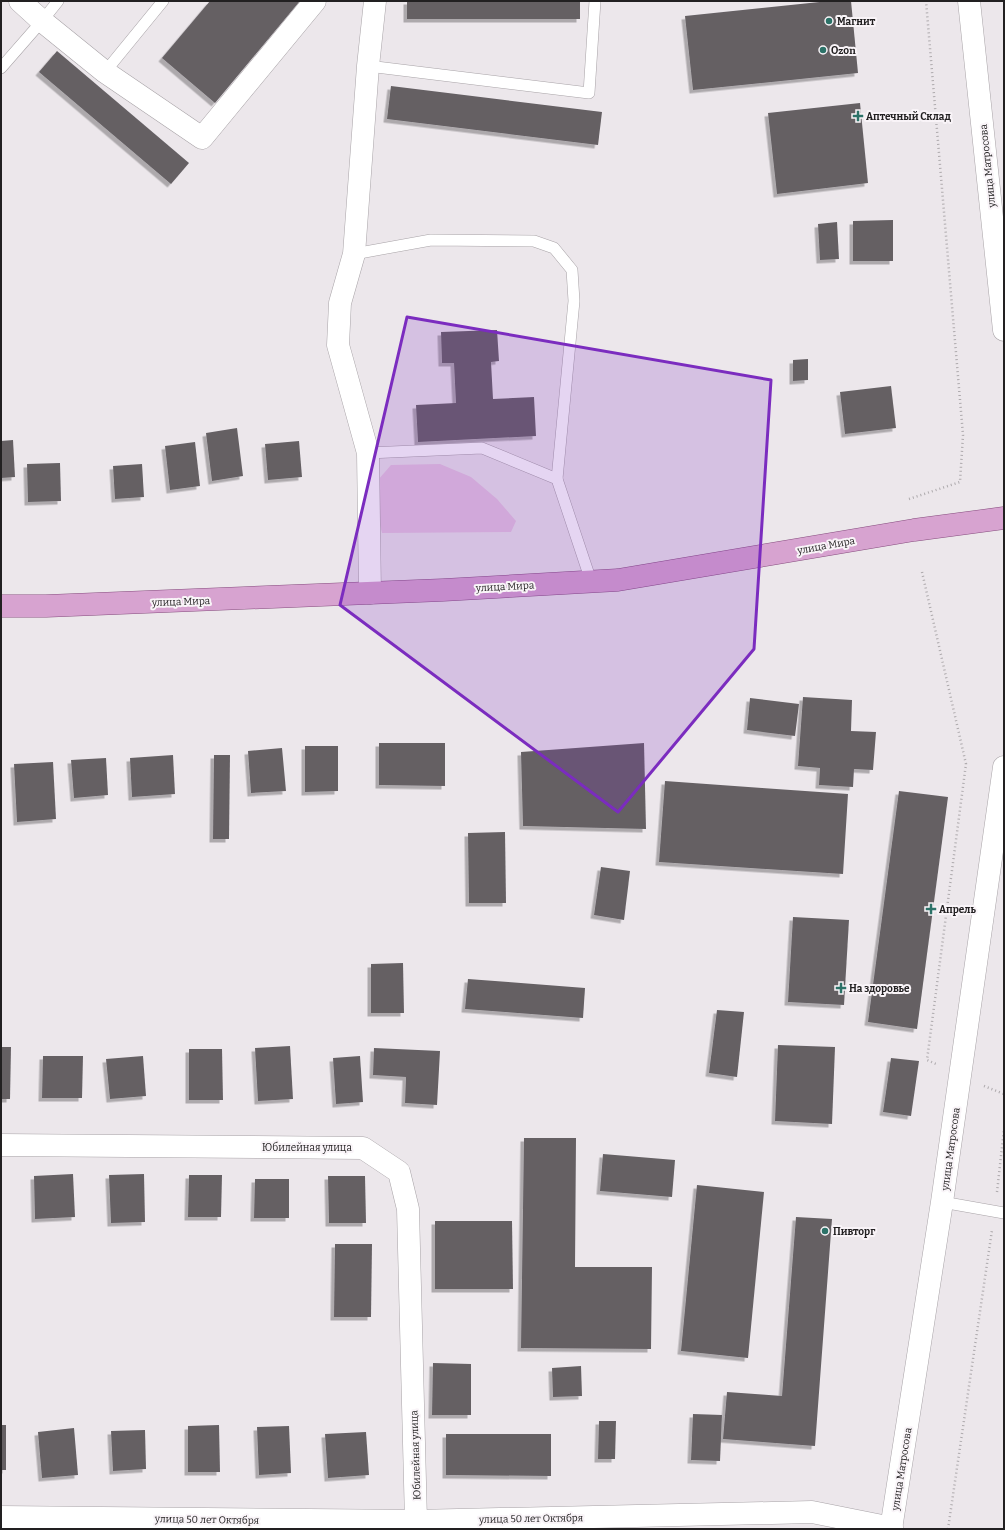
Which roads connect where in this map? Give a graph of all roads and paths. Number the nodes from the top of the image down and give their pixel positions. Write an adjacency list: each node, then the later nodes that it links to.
1 (20, 1): 9 (street)
2 (58, 1): 9 (lane)
3 (163, 1): 12 (lane)
4 (315, 1): 12 (street)
5 (375, 1): 10 (street)
6 (595, 1): 10 (lane)
7 (926, 1): 17 (path)
8 (969, 1): 14 (street, улица Матросова)
9 (42, 21): 11 (lane); 12 (street)
10 (368, 66): 13 (street)
11 (1, 68)
12 (105, 72)
13 (354, 254): 15 (street); 16 (lane)
14 (1004, 330)
15 (368, 453): 16 (lane); 21 (street)
16 (557, 479): 20 (lane)
17 (909, 499)
18 (1004, 518): 20 (main road, улица Мира)
19 (922, 572): 24 (path)
20 (591, 581): 21 (main road, улица Мира)
21 (370, 593): 22 (main road, улица Мира)
22 (1, 606)
23 (1004, 767): 24 (street, улица Матросова)
24 (960, 1076): 25 (path); 28 (street, улица Матросова)
25 (1004, 1094)
26 (1004, 1129): 29 (path)
27 (1, 1145): 31 (street, Юбилейная улица)
28 (942, 1202): 29 (lane); 32 (street, улица Матросова)
29 (1000, 1213): 33 (path)
30 (1, 1517): 31 (street, улица 50 лет Октября)
31 (416, 1521): 32 (street, улица 50 лет Октября)
32 (895, 1529)
33 (948, 1529)

